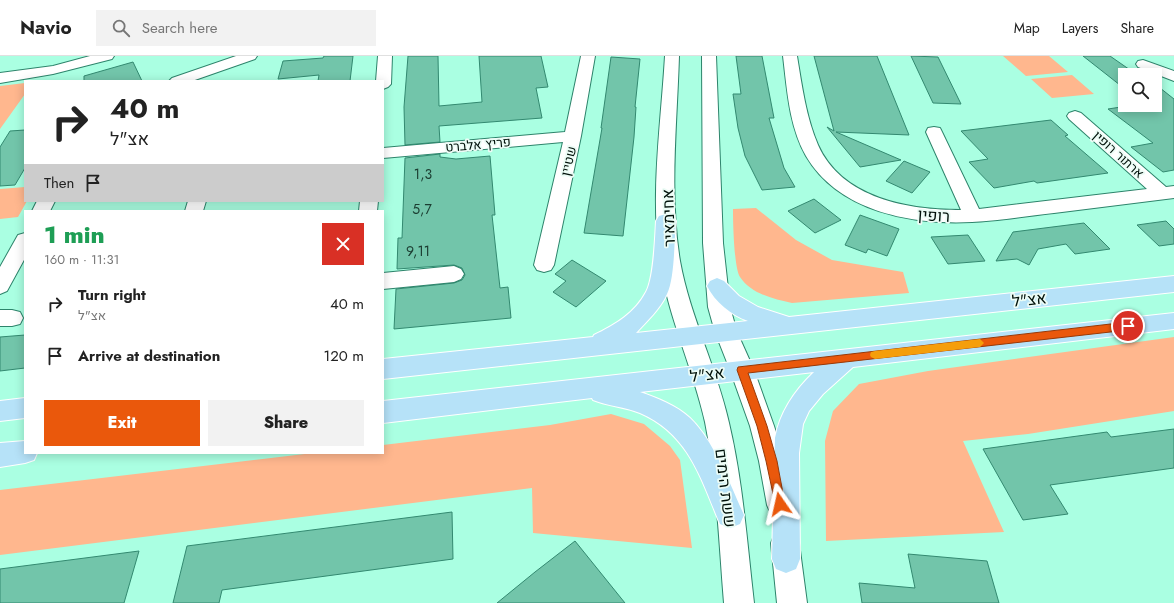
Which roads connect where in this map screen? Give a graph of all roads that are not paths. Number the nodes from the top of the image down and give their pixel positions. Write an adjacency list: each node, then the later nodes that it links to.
1 (107, 56): 11 (street)
2 (250, 56): 8 (street)
3 (385, 56): 13 (street)
4 (588, 56): 16 (street, שטיין)
5 (672, 56): 20 (street, אחימאיר)
6 (709, 56): 27 (street)
7 (790, 56): 19 (street, רופין)
8 (229, 59): 12 (street)
9 (1144, 64): 10 (street)
10 (1174, 76)
11 (0, 78)
12 (178, 80)
13 (383, 80)
14 (1075, 116): 18 (street, ארתור רופין)
15 (934, 132): 19 (street)
16 (573, 136): 17 (street, פריץ אלברט); 22 (street, שטיין)
17 (384, 153)
18 (1168, 192): 19 (street, רופין)
19 (973, 216)
20 (666, 221): 31 (street, אחימאיר); 32 (main road)
21 (24, 242): 26 (street)
22 (544, 265)
23 (454, 274): 24 (street)
24 (384, 281)
25 (1174, 284): 29 (main road, אצ"ל)
26 (0, 286)
27 (717, 286): 29 (main road); 30 (street)
28 (1174, 321): 33 (main road, אצ"ל)
29 (812, 323): 30 (main road, אצ"ל)
30 (726, 332): 31 (main road, אצ"ל); 35 (street)
31 (690, 336): 32 (main road, אצ"ל); 36 (street, אחימאיר)
32 (591, 347): 34 (main road, אצ"ל)
33 (850, 358): 35 (main road, אצ"ל); 44 (main road)
34 (384, 369)
35 (742, 370): 36 (main road, אצ"ל); 44 (street)
36 (704, 374): 37 (main road, אצ"ל); 43 (street, ששת הימים)
37 (572, 389): 40 (main road, אצ"ל); 43 (main road)
38 (24, 408): 39 (main road)
39 (0, 411)
40 (384, 412)
41 (24, 452): 42 (main road)
42 (0, 455)
43 (730, 515): 45 (street, ששת הימים)
44 (786, 559): 46 (street)
45 (739, 603)
46 (792, 603)

